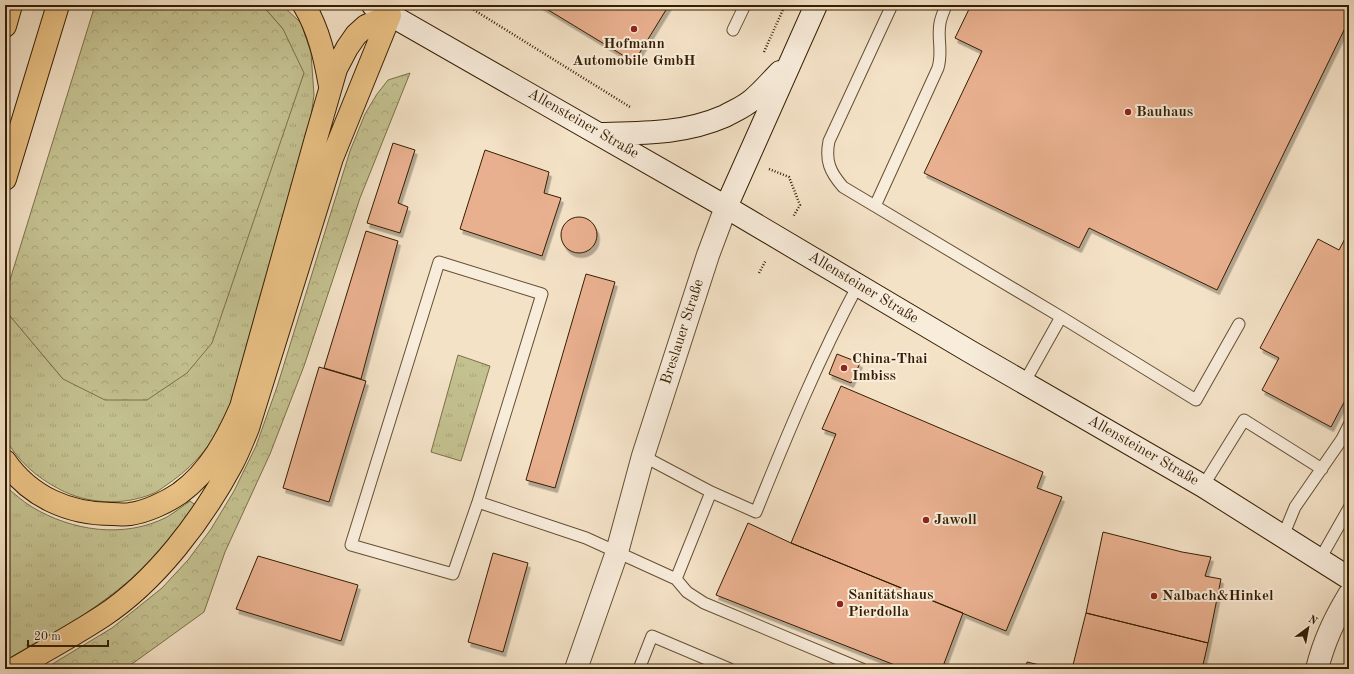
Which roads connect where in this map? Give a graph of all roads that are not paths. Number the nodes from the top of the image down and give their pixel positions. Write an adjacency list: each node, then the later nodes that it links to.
1 (12, 5): 9 (highway)
2 (58, 5): 14 (highway)
3 (304, 5): 12 (highway)
4 (745, 5): 10 (lane)
5 (816, 5): 11 (street, Breslauer Straße)
6 (892, 5): 15 (lane)
7 (946, 5): 15 (lane)
8 (386, 8): 12 (highway); 13 (street, Allensteiner Straße); 35 (highway)
9 (5, 26)
10 (733, 30)
11 (790, 63): 13 (street); 16 (street, Breslauer Straße)
12 (331, 87): 23 (highway)
13 (599, 134): 16 (street, Allensteiner Straße)
14 (5, 179)
15 (875, 206): 18 (lane)
16 (726, 207): 17 (street, Allensteiner Straße); 22 (street, Breslauer Straße)
17 (858, 285): 20 (street, Allensteiner Straße); 26 (lane)
18 (1061, 318): 19 (lane); 20 (lane)
19 (1239, 324)
20 (1024, 383): 25 (street, Allensteiner Straße)
21 (1349, 425): 24 (lane)
22 (643, 456): 26 (lane); 30 (street, Breslauer Straße)
23 (5, 461)
24 (1322, 469): 25 (lane); 29 (lane)
25 (1204, 486): 29 (street, Allensteiner Straße)
26 (711, 492): 33 (lane)
27 (478, 502): 27 (lane); 30 (lane)
28 (1349, 508): 31 (lane)
29 (1283, 536): 31 (street, Allensteiner Straße)
30 (617, 552): 33 (lane); 36 (street, Breslauer Straße)
31 (1320, 559): 32 (street, Allensteiner Straße)
32 (1349, 578)
33 (676, 579): 39 (lane)
34 (1349, 595): 40 (street)
35 (14, 669)
36 (576, 669)
37 (639, 669): 38 (lane)
38 (730, 669)
39 (862, 669)
40 (1317, 669)

